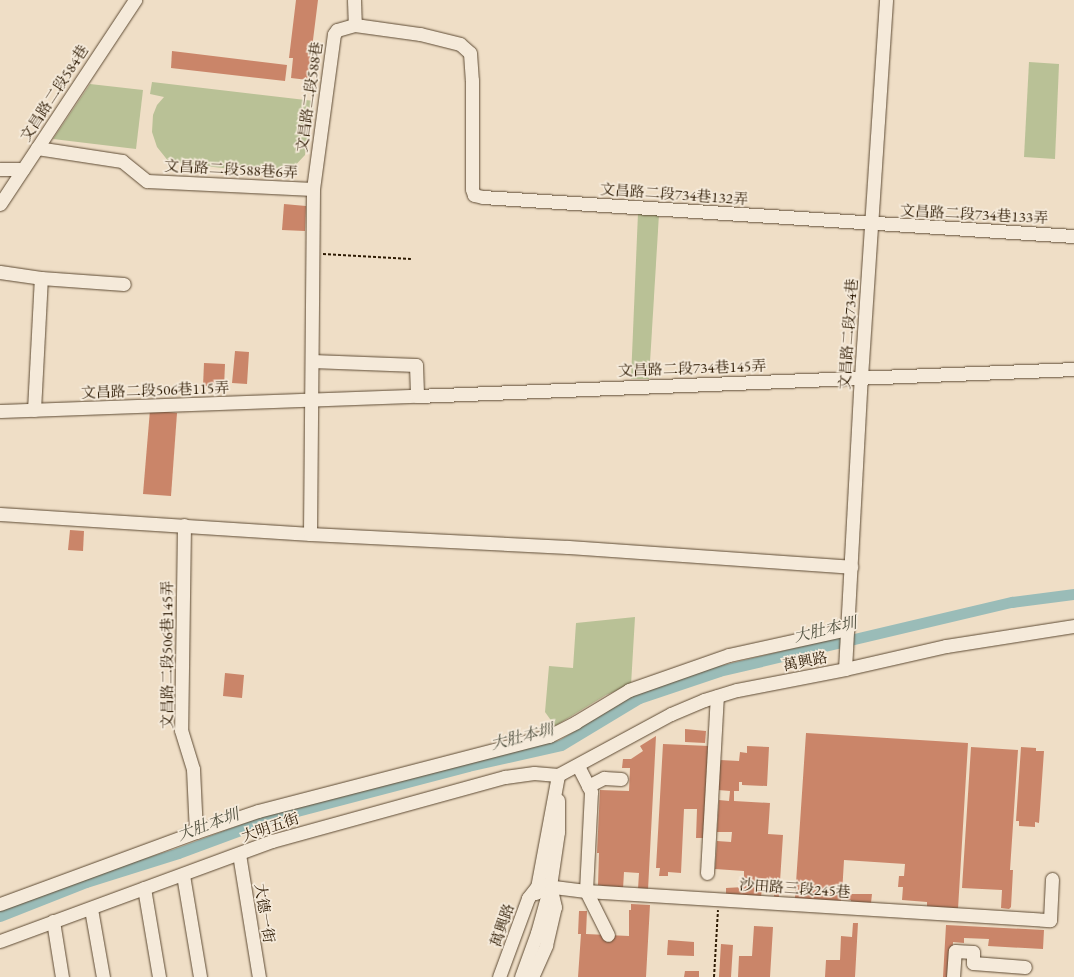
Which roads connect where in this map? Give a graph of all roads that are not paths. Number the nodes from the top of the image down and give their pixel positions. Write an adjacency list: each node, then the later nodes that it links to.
1 (135, 0): 5 (street, 文昌路二段584巷)
2 (354, 0): 4 (street)
3 (886, 0): 10 (street, 文昌路二段734巷)
4 (354, 24): 8 (street, 文昌路二段588巷); 10 (street, 文昌路二段734巷132弄)
5 (37, 148): 7 (street, 文昌路二段584巷); 8 (street, 文昌路二段588巷6弄)
6 (0, 169): 7 (street)
7 (23, 169): 9 (street, 文昌路二段584巷)
8 (313, 189): 15 (street)
9 (0, 204)
10 (872, 224): 11 (street, 文昌路二段734巷133弄); 17 (street, 文昌路二段734巷)
11 (1074, 236)
12 (0, 272): 13 (street)
13 (41, 278): 14 (street); 20 (street)
14 (124, 284)
15 (312, 361): 18 (street); 19 (street)
16 (1074, 368): 17 (street, 文昌路二段734巷145弄)
17 (861, 377): 18 (street, 文昌路二段734巷145弄); 25 (street, 文昌路二段734巷)
18 (417, 396): 19 (street, 文昌路二段734巷145弄)
19 (312, 400): 20 (street, 文昌路二段506巷115弄); 24 (street)
20 (34, 410): 21 (street, 文昌路二段506巷115弄)
21 (0, 411)
22 (0, 514): 23 (street)
23 (184, 525): 24 (street); 34 (street, 文昌路二段506巷145弄)
24 (310, 534): 25 (street)
25 (851, 567): 27 (street, 文昌路二段734巷)
26 (1074, 626): 28 (street, 萬興路)
27 (847, 629): 28 (street, 文昌路二段734巷); 34 (street)
28 (845, 670): 29 (street, 萬興路)
29 (717, 696): 30 (street, 萬興路); 36 (street)
30 (578, 766): 31 (street, 萬興路); 33 (street)
31 (558, 775): 35 (street, 大明五街); 39 (street, 萬興路)
32 (621, 779): 33 (street)
33 (588, 786): 41 (street)
34 (196, 832): 42 (street)
35 (239, 854): 37 (street, 大明五街); 53 (street, 大德一街)
36 (707, 873)
37 (183, 875): 40 (street, 大明五街); 52 (street)
38 (1052, 879): 41 (street, 沙田路三段245巷)
39 (544, 885): 41 (street, 沙田路三段245巷); 43 (street, 萬興路); 54 (street, 萬興路); 57 (street, 萬興路)
40 (144, 888): 44 (street, 大明五街); 51 (street)
41 (586, 891): 46 (street)
42 (0, 904)
43 (538, 907): 55 (street); 56 (street)
44 (91, 908): 45 (street, 大明五街); 50 (street)
45 (53, 922): 47 (street, 大明五街); 49 (street)
46 (608, 935)
47 (0, 941)
48 (1025, 967): 58 (street)
49 (62, 977)
50 (103, 977)
51 (159, 977)
52 (200, 977)
53 (259, 977)
54 (499, 977)
55 (508, 977)
56 (521, 977)
57 (532, 977)
58 (953, 977)

